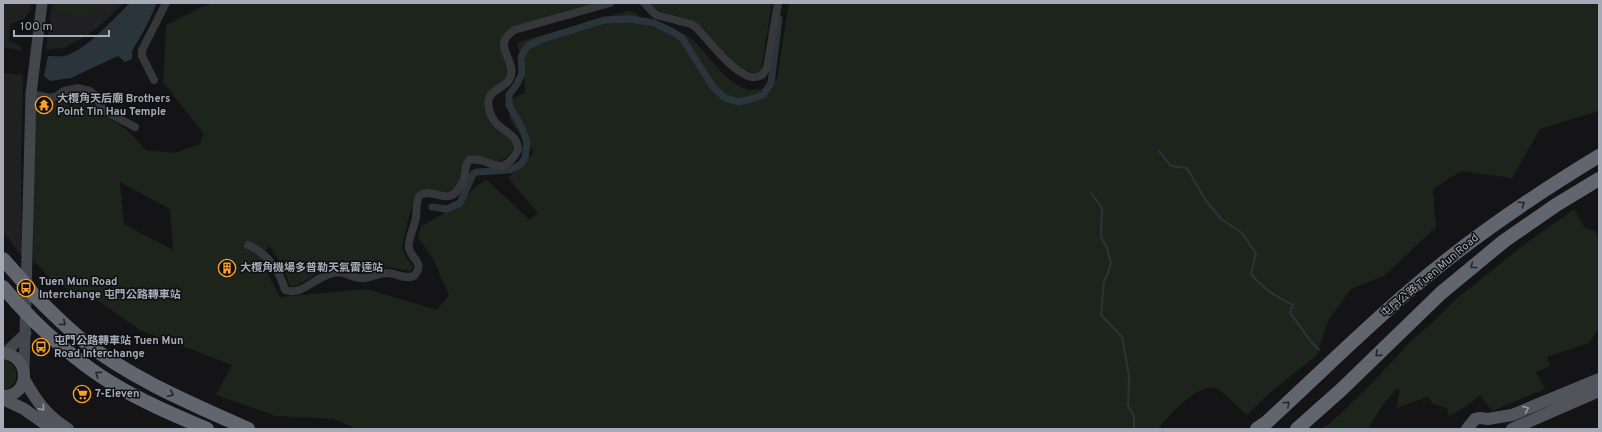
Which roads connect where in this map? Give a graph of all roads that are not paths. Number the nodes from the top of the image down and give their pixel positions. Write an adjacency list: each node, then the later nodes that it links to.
1 (42, 3): 7 (main road)
2 (166, 3): 6 (street)
3 (610, 3): 11 (street)
4 (644, 3): 5 (street)
5 (778, 3)
6 (154, 80)
7 (31, 94): 8 (street); 14 (main road)
8 (135, 127)
9 (1599, 156): 26 (highway, 屯門公路 Tuen Mun Road, one-way to 9)
10 (1599, 179): 27 (highway, 屯門公路 Tuen Mun Road, one-way to 27)
11 (248, 245)
12 (3, 259): 25 (highway, one-way to 25, bridge)
13 (3, 287): 24 (highway, one-way to 13, bridge)
14 (26, 334): 15 (main road); 16 (main road)
15 (4, 353): 16 (main road)
16 (24, 376): 19 (main road); 23 (main road, one-way to 23)
17 (1599, 379): 20 (main road, one-way to 17)
18 (1599, 391): 29 (main road)
19 (3, 397): 22 (main road)
20 (1488, 419): 21 (main road); 28 (main road)
21 (1469, 428)
22 (52, 429)
23 (68, 429)
24 (207, 429)
25 (248, 429)
26 (1257, 429)
27 (1297, 429)
28 (1496, 429)
29 (1512, 429)

